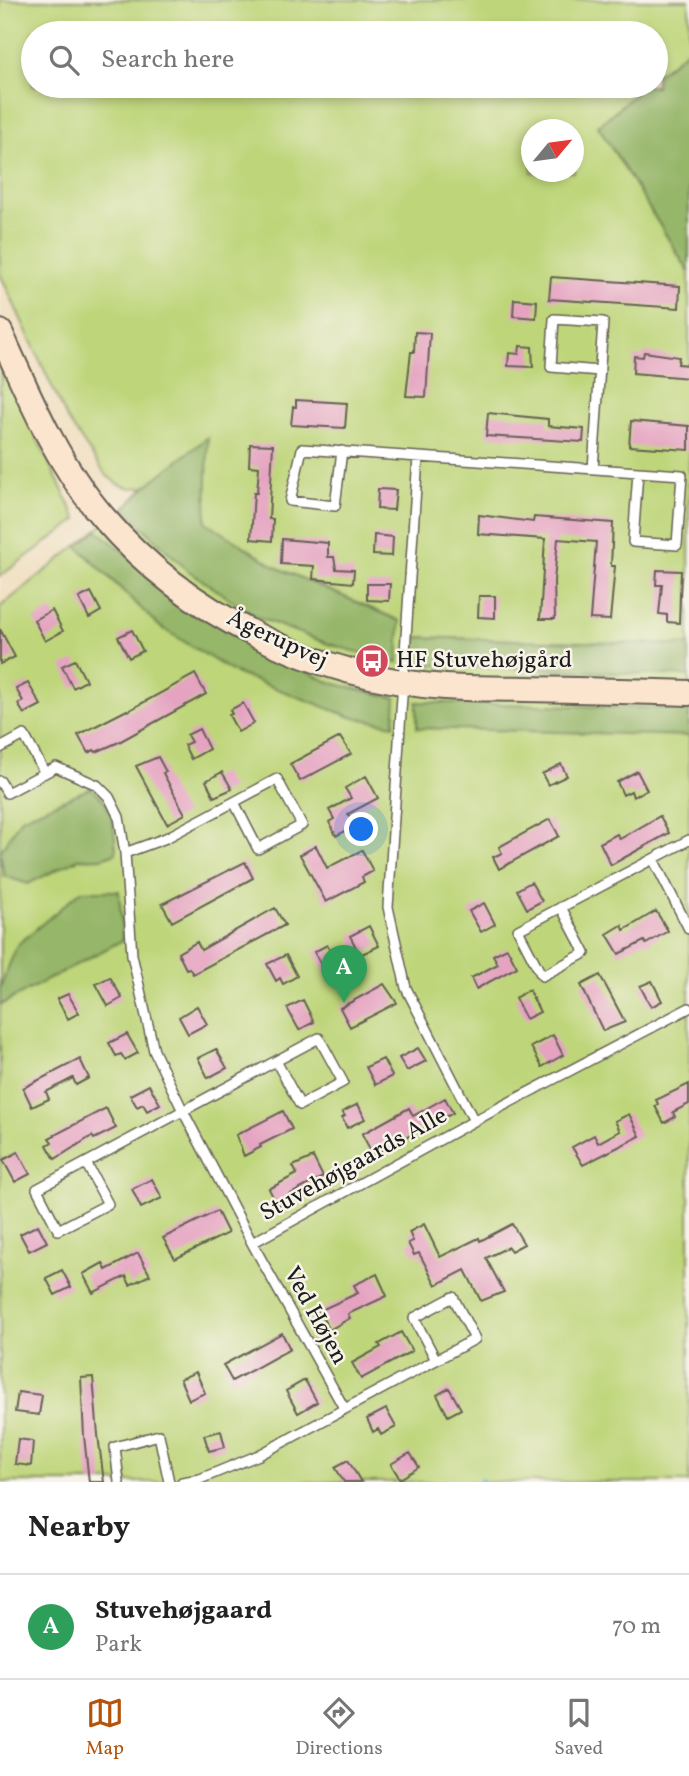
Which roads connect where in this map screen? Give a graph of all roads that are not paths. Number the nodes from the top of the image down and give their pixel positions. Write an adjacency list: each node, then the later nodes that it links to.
1 (0, 332): 7 (street, Ågerupvej)
2 (600, 371): 2 (lane); 5 (lane)
3 (342, 451): 3 (lane); 4 (lane)
4 (418, 457): 5 (lane); 7 (lane, Stuvehøjgaards Alle)
5 (593, 469): 6 (lane)
6 (638, 472): 6 (lane)
7 (404, 682): 8 (street, Ågerupvej); 21 (lane, Stuvehøjgaards Alle)
8 (689, 693)
9 (0, 748): 10 (lane)
10 (45, 773): 11 (lane); 14 (lane, Ved Højen)
11 (0, 781)
12 (234, 802): 12 (lane); 14 (lane)
13 (689, 840): 15 (lane)
14 (125, 853): 20 (lane, Ved Højen)
15 (653, 859): 16 (lane); 17 (lane)
16 (561, 908): 16 (lane)
17 (689, 929)
18 (689, 1008): 21 (lane, Stuvehøjgaards Alle)
19 (276, 1061): 19 (lane); 20 (lane)
20 (183, 1111): 22 (lane); 23 (lane, Ved Højen)
21 (474, 1121): 23 (lane, Stuvehøjgaards Alle)
22 (86, 1163): 22 (lane)
23 (252, 1243): 25 (lane, Ved Højen)
24 (436, 1360): 24 (lane); 25 (lane)
25 (344, 1408): 28 (lane)
26 (118, 1482): 27 (lane)
27 (169, 1482)
28 (182, 1482)

